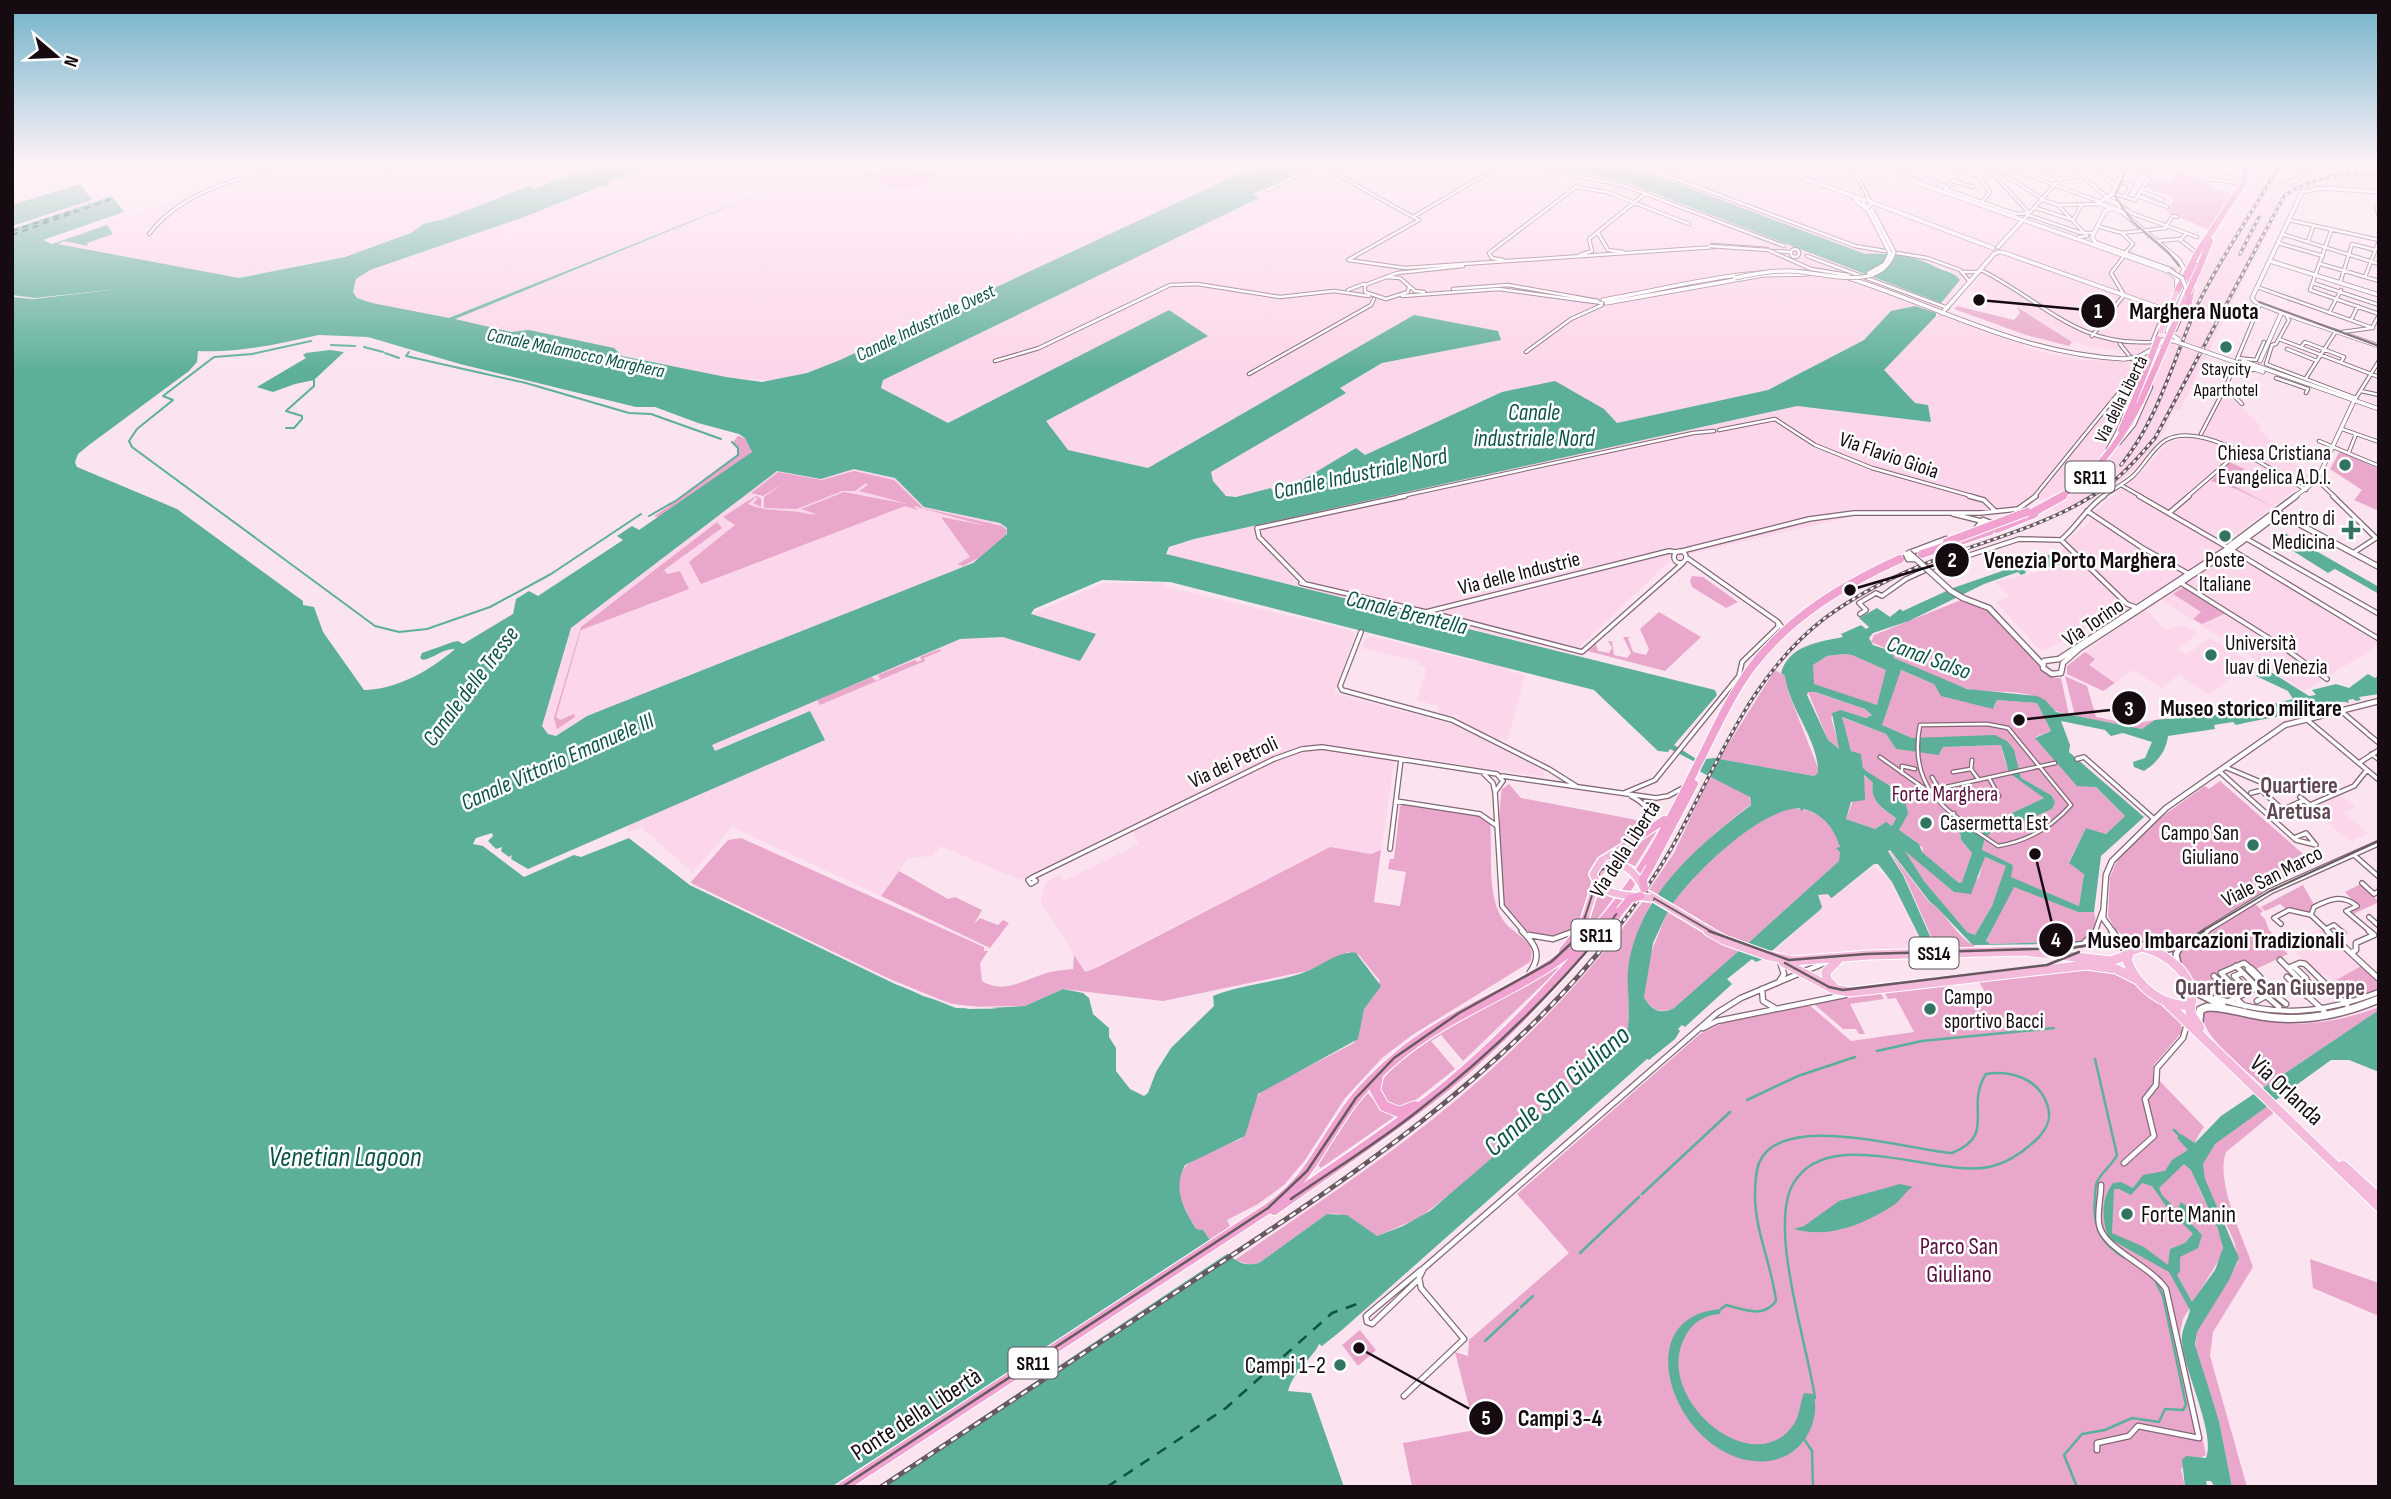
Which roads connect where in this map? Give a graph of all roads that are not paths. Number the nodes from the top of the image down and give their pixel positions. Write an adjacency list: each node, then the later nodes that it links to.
1 (1396, 233): 51 (street)
2 (1517, 233): 48 (street)
3 (1597, 233): 42 (street); 47 (street)
4 (1750, 233): 34 (street)
5 (1819, 233): 58 (street)
6 (1882, 233): 59 (street, bridge)
7 (1884, 233): 62 (street, bridge)
8 (1954, 233): 38 (street)
9 (2012, 233): 38 (street)
10 (2070, 233): 44 (main road)
11 (2084, 233): 24 (street)
12 (2095, 233): 31 (street)
13 (2095, 233): 35 (street)
14 (2122, 233): 44 (street)
15 (2147, 233): 29 (street)
16 (2187, 233): 27 (street); 28 (street)
17 (2210, 233): 74 (highway)
18 (2213, 233): 89 (highway)
19 (2214, 233): 75 (highway, Via della Libertà, bridge)
20 (2312, 233): 32 (street)
21 (2330, 233): 36 (street)
22 (2341, 233): 30 (street)
23 (2070, 234): 26 (main road); 35 (main road)
24 (2087, 234): 26 (street)
25 (2282, 234): 32 (street); 33 (street)
26 (2079, 237): 31 (main road)
27 (2197, 237)
28 (2179, 239): 29 (street); 39 (street)
29 (2155, 240): 54 (street)
30 (2379, 240): 40 (street)
31 (2095, 242): 35 (main road)
32 (2308, 242): 36 (street)
33 (2278, 243): 46 (street); 49 (street)
34 (1784, 246): 41 (street); 43 (street)
35 (2106, 247): 44 (street); 75 (main road, bridge)
36 (2326, 248): 45 (street); 46 (street)
37 (1675, 249): 41 (street); 42 (street); 59 (street, bridge)
38 (1998, 249): 55 (street); 77 (street)
39 (2193, 250)
40 (2375, 250): 45 (street); 50 (street)
41 (1790, 252): 43 (street)
42 (1628, 253): 47 (street)
43 (1798, 253): 88 (street)
44 (2124, 254): 56 (main road); 77 (street)
45 (2348, 254): 50 (street); 57 (street)
46 (2323, 256): 52 (street)
47 (1574, 257): 48 (street)
48 (1509, 261): 51 (street)
49 (2270, 261): 60 (street); 71 (street)
50 (2370, 261): 53 (street); 63 (street)
51 (1474, 264): 61 (street)
52 (2321, 264): 57 (street); 60 (street)
53 (2379, 264)
54 (2184, 268): 56 (street); 74 (street)
55 (1980, 271): 58 (street); 65 (street); 99 (street)
56 (2172, 271): 74 (main road)
57 (2344, 271): 63 (street); 69 (street)
58 (1962, 272): 65 (street)
59 (1847, 275): 62 (street, bridge)
60 (2317, 276): 68 (street); 69 (street)
61 (1386, 277): 66 (street); 70 (street)
62 (1734, 277): 67 (street)
63 (2365, 277): 64 (street)
64 (2379, 281)
65 (1970, 282): 88 (street)
66 (1366, 283): 72 (street); 78 (street)
67 (1704, 283): 83 (street); 90 (street)
68 (2313, 283): 73 (street); 82 (street)
69 (2340, 283): 76 (street)
70 (1409, 286): 79 (street); 83 (street)
71 (2257, 287): 84 (street); 91 (street)
72 (1342, 291): 78 (street); 115 (street)
73 (2341, 291): 80 (street); 82 (street)
74 (2176, 293): 98 (main road, bridge)
75 (2186, 293): 89 (highway, Via della Libertà, bridge)
76 (2378, 293)
77 (2124, 295): 89 (street); 99 (street)
78 (1370, 296): 81 (street); 87 (street)
79 (1402, 296): 81 (street); 83 (street)
80 (2362, 298): 85 (street); 86 (street)
81 (1390, 299): 87 (street)
82 (2336, 300): 86 (street); 91 (street)
83 (1604, 302): 109 (street)
84 (2260, 304): 93 (street); 116 (street)
85 (2379, 305)
86 (2357, 307): 92 (street); 94 (street)
87 (1366, 308): 121 (street)
88 (1948, 308): 90 (street)
89 (2180, 311): 100 (street, bridge); 103 (street); 131 (highway, Via della Libertà, bridge)
90 (1942, 313): 111 (street, bridge)
91 (2329, 313): 94 (street)
92 (2379, 314): 95 (street)
93 (2285, 316): 97 (street); 101 (street); 114 (street)
94 (2351, 320): 96 (street)
95 (2377, 323): 96 (street)
96 (2373, 328): 97 (street)
97 (2339, 332): 104 (street); 108 (street)
98 (2160, 335): 100 (street, bridge); 106 (highway, bridge)
99 (2092, 336): 103 (street)
100 (2176, 340): 116 (street, bridge); 131 (street, bridge)
101 (2278, 340): 105 (street); 125 (street)
102 (2264, 342): 116 (street)
103 (2120, 344): 150 (street, Via delle Industrie)
104 (2379, 346)
105 (2301, 347): 108 (street); 110 (street)
106 (2153, 348): 111 (street, bridge); 113 (highway, bridge)
107 (2287, 349): 112 (street)
108 (2324, 349): 110 (street); 117 (street)
109 (1526, 352)
110 (2321, 355): 112 (street); 117 (street)
111 (2138, 358): 113 (street, bridge)
112 (2317, 360): 125 (street)
113 (2148, 361): 131 (highway, bridge)
114 (2260, 361): 116 (street); 119 (street); 120 (street)
115 (995, 362)
116 (2238, 362): 119 (street); 120 (street); 125 (street); 126 (street)
117 (2340, 362): 122 (street)
118 (2379, 362): 122 (street)
119 (2254, 365): 120 (street)
120 (2269, 373): 125 (street)
121 (1250, 374)
122 (2371, 374): 123 (street); 127 (street)
123 (2379, 377)
124 (2276, 378): 128 (street)
125 (2305, 382): 130 (street); 130 (street)
126 (2225, 387): 132 (street); 136 (street)
127 (2361, 391): 129 (street); 130 (street)
128 (2306, 393)
129 (2379, 395)
130 (2351, 400): 133 (street); 135 (street, Via Torino)
131 (2137, 401): 134 (highway, Via della Libertà)
132 (2242, 404)
133 (2379, 409)
134 (2125, 428): 140 (highway, Via della Libertà / SR11); 146 (highway, Via della Libertà / SR11)
135 (2342, 429): 137 (street); 141 (street, Via Torino)
136 (2204, 434): 143 (street); 147 (street)
137 (2356, 434): 139 (street); 142 (street)
138 (2319, 441): 141 (street)
139 (2379, 442)
140 (2119, 443): 146 (street); 149 (highway, Via della Libertà / SR11)
141 (2333, 447): 144 (street); 145 (street, Via Torino)
142 (2349, 452)
143 (2238, 453): 148 (street); 154 (street)
144 (2379, 466)
145 (2317, 480): 148 (street, Via Torino); 162 (street)
146 (2077, 484): 149 (highway, Via della Libertà / SR11)
147 (2121, 485): 151 (street); 154 (street)
148 (2306, 490): 152 (street, Via Torino)
149 (2038, 509): 155 (highway); 156 (highway); 166 (highway, Via della Libertà / SR11, bridge)
150 (1996, 511): 155 (street, Via delle Industrie); 173 (street, Via Flavio Gioia)
151 (2087, 511): 158 (street); 172 (street)
152 (2281, 512): 157 (street, Via Torino); 160 (street, Via Torino); 162 (street)
153 (1951, 513): 155 (street, Via delle Industrie); 155 (street, Via delle Industrie); 159 (street, Via delle Industrie)
154 (2169, 513): 160 (street)
155 (1982, 521): 156 (street, Via della Libertà); 156 (street); 166 (street, Via della Libertà, bridge)
156 (1990, 530): 166 (highway)
157 (2247, 539): 160 (street, Via Torino); 180 (street)
158 (2062, 540): 175 (street); 179 (street)
159 (1693, 547): 161 (street, Via delle Industrie); 165 (street)
160 (2230, 549): 172 (street, Via Torino); 174 (street, Via Torino); 185 (street)
161 (1677, 552): 163 (street, Via delle Industrie); 164 (street); 165 (street)
162 (2353, 553): 170 (street)
163 (1662, 555): 164 (street, Via delle Industrie); 177 (street, Via delle Industrie)
164 (1672, 557): 167 (street)
165 (1687, 557): 168 (street); 169 (street)
166 (1912, 557): 182 (highway, Via della Libertà / SR11); 186 (street, bridge); 193 (highway, Via della Libertà / SR11)
167 (1677, 562): 168 (street); 171 (street)
168 (1684, 563): 169 (street); 171 (street)
169 (1696, 565): 181 (street)
170 (2379, 568)
171 (1675, 570): 177 (street)
172 (2189, 574): 176 (street, Via Torino)
173 (1302, 583): 177 (street, Via delle Industrie)
174 (2181, 583): 187 (street, Via Torino); 188 (street)
175 (2127, 604): 176 (street); 178 (street)
176 (2135, 607): 178 (street, Via Torino)
177 (1426, 611)
178 (2129, 611): 186 (street, Via Torino)
179 (1860, 614)
180 (2379, 614)
181 (1779, 622): 182 (street); 184 (street); 226 (street)
182 (1793, 624): 184 (highway, Via della Libertà / SR11)
183 (1361, 632): 221 (street)
184 (1784, 632): 193 (highway, Via della Libertà / SR11)
185 (2379, 639)
186 (2047, 662): 187 (street, Via Torino); 187 (street, Via Torino)
187 (2062, 667)
188 (2327, 679)
189 (2379, 701): 190 (street)
190 (2340, 709): 191 (street); 192 (street)
191 (2305, 718): 202 (street); 204 (street)
192 (2379, 743)
193 (1708, 749): 214 (highway, Via della Libertà / SR11)
194 (2378, 751): 195 (street)
195 (2371, 754): 200 (street); 202 (street)
196 (1880, 757): 210 (street)
197 (1401, 759): 212 (street, Via dei Petroli); 230 (street); 245 (street, Via dei Petroli)
198 (2077, 759): 235 (street)
199 (1972, 760): 206 (street)
200 (2379, 760)
201 (2055, 763): 203 (street)
202 (2359, 763): 208 (street)
203 (2041, 766): 213 (street); 215 (street); 232 (street)
204 (2225, 767): 207 (street); 211 (street)
205 (1915, 769): 210 (street)
206 (1971, 769): 209 (street); 216 (street)
207 (2232, 770): 211 (street); 219 (street)
208 (2367, 770): 217 (street); 231 (street)
209 (1952, 771)
210 (1902, 773): 224 (street)
211 (2222, 773): 234 (street); 235 (street)
212 (1491, 777): 218 (street); 218 (street)
213 (1989, 778): 216 (street); 227 (street)
214 (1693, 779): 228 (street); 233 (highway, Via della Libertà / SR11); 248 (highway, bridge); 272 (highway, Via della Libertà / SR11)
215 (1924, 780): 222 (street); 224 (street)
216 (1979, 780): 222 (street)
217 (2379, 780)
218 (1499, 781): 221 (street); 237 (street)
219 (2263, 783): 220 (street); 223 (street)
220 (2276, 783)
221 (1576, 786): 226 (street)
222 (1939, 789): 224 (street)
223 (2263, 790): 225 (street); 231 (street)
224 (1928, 791): 229 (street); 232 (street)
225 (2251, 793)
226 (1625, 794): 228 (street)
227 (1999, 796)
228 (1639, 798): 240 (street)
229 (1920, 799)
230 (1396, 801): 237 (street); 241 (street)
231 (2283, 810): 234 (street)
232 (1954, 813): 236 (street)
233 (1671, 814): 240 (highway); 295 (highway, Via della Libertà / SR11)
234 (2269, 816): 238 (street)
235 (2153, 818): 249 (street)
236 (1943, 820)
237 (1497, 826): 259 (street)
238 (2294, 838): 238 (street)
239 (2379, 843): 242 (street, Viale San Marco)
240 (1625, 846): 243 (main road)
241 (1390, 849)
242 (2352, 854): 244 (street); 261 (street, Viale San Marco)
243 (1603, 863): 248 (main road, bridge); 248 (main road, bridge); 252 (main road)
244 (2379, 877)
245 (1033, 879)
246 (2362, 883): 247 (street)
247 (2379, 891)
248 (1642, 892): 267 (main road, bridge); 315 (highway, bridge)
249 (2102, 910): 260 (street); 264 (street)
250 (2311, 915): 253 (street); 254 (street); 257 (street)
251 (2369, 917): 255 (street)
252 (1586, 919): 259 (street); 276 (highway)
253 (2281, 924)
254 (2364, 925): 256 (street); 265 (street)
255 (2379, 926)
256 (2358, 928)
257 (2326, 929): 258 (street); 265 (street)
258 (2342, 930)
259 (1525, 933): 276 (street)
260 (2112, 933): 262 (street); 266 (street)
261 (2183, 945): 263 (street, Viale San Marco); 273 (street)
262 (2142, 947): 263 (main road); 266 (main road)
263 (2152, 949): 273 (main road, SS14)
264 (2024, 951): 266 (main road, SS14); 268 (main road, SS14)
265 (2351, 953): 279 (street)
266 (2127, 955): 280 (main road)
267 (1770, 956): 268 (main road, SS14); 274 (main road, SS14); 282 (street)
268 (1842, 958): 274 (street); 288 (main road)
269 (2280, 960): 271 (street)
270 (2236, 966): 275 (street); 281 (street); 283 (street)
271 (2291, 967): 294 (street); 306 (street)
272 (1564, 971): 314 (highway, SR11); 315 (highway, Via della Libertà / SR11)
273 (2181, 971): 284 (main road, SS14)
274 (1802, 972): 282 (street); 288 (main road, SS14)
275 (2243, 973): 286 (street); 290 (street)
276 (1528, 974): 295 (highway)
277 (2214, 976): 287 (street)
278 (2287, 977): 294 (street)
279 (2379, 978)
280 (2136, 979): 289 (main road, SS14); 300 (main road, SS14)
281 (2227, 979): 287 (street); 292 (street)
282 (1779, 981): 285 (street)
283 (2263, 985): 286 (street); 301 (street)
284 (2190, 986): 299 (main road, SS14); 302 (street); 307 (main road)
285 (1762, 988): 305 (street); 311 (street)
286 (2257, 988): 290 (street); 293 (street)
287 (2227, 989): 296 (street)
288 (1846, 992): 289 (main road, SS14)
289 (1858, 992): 305 (street)
290 (2249, 992): 292 (street)
291 (2379, 992): 306 (street)
292 (2242, 995): 296 (street)
293 (2266, 996): 297 (street); 304 (street)
294 (2307, 996): 308 (street)
295 (1491, 998): 314 (highway, Via della Libertà / SR11)
296 (2236, 998): 302 (street); 303 (street)
297 (2257, 1001)
298 (2379, 1001): 306 (main road)
299 (2192, 1003): 300 (main road); 302 (main road); 310 (main road, Via Orlanda / SS14)
300 (2168, 1004): 309 (main road, Via Orlanda / SS14)
301 (2287, 1004)
302 (2225, 1005): 303 (street); 307 (main road); 310 (main road)
303 (2245, 1007): 308 (street)
304 (2280, 1007)
305 (1777, 1008): 311 (street)
306 (2350, 1008): 307 (main road); 308 (street)
307 (2238, 1011)
308 (2324, 1011)
309 (2186, 1019): 312 (street); 313 (main road, Via Orlanda / SS14)
310 (2202, 1030): 316 (main road, Via Orlanda / SS14)
311 (1692, 1035): 322 (street)
312 (2183, 1038): 313 (street); 318 (street)
313 (2223, 1056): 316 (main road, Via Orlanda / SS14)
314 (1392, 1061): 321 (highway, Via della Libertà / SR11)
315 (1467, 1069): 321 (highway, Via della Libertà / SR11)
316 (2255, 1084): 317 (main road, Via Orlanda / SS14)
317 (2278, 1106): 320 (main road, Via Orlanda / SS14); 320 (main road, Via Orlanda / SS14)
318 (2124, 1163)
319 (2101, 1185): 325 (street)
320 (2378, 1200)
321 (1225, 1241): 326 (highway, Ponte della Libertà / SR11); 327 (highway, Ponte della Libertà / SR11)
322 (1424, 1268): 323 (street); 323 (street)
323 (1418, 1280): 324 (street)
324 (1404, 1396)
325 (2096, 1450)
326 (843, 1487)
327 (853, 1487)

